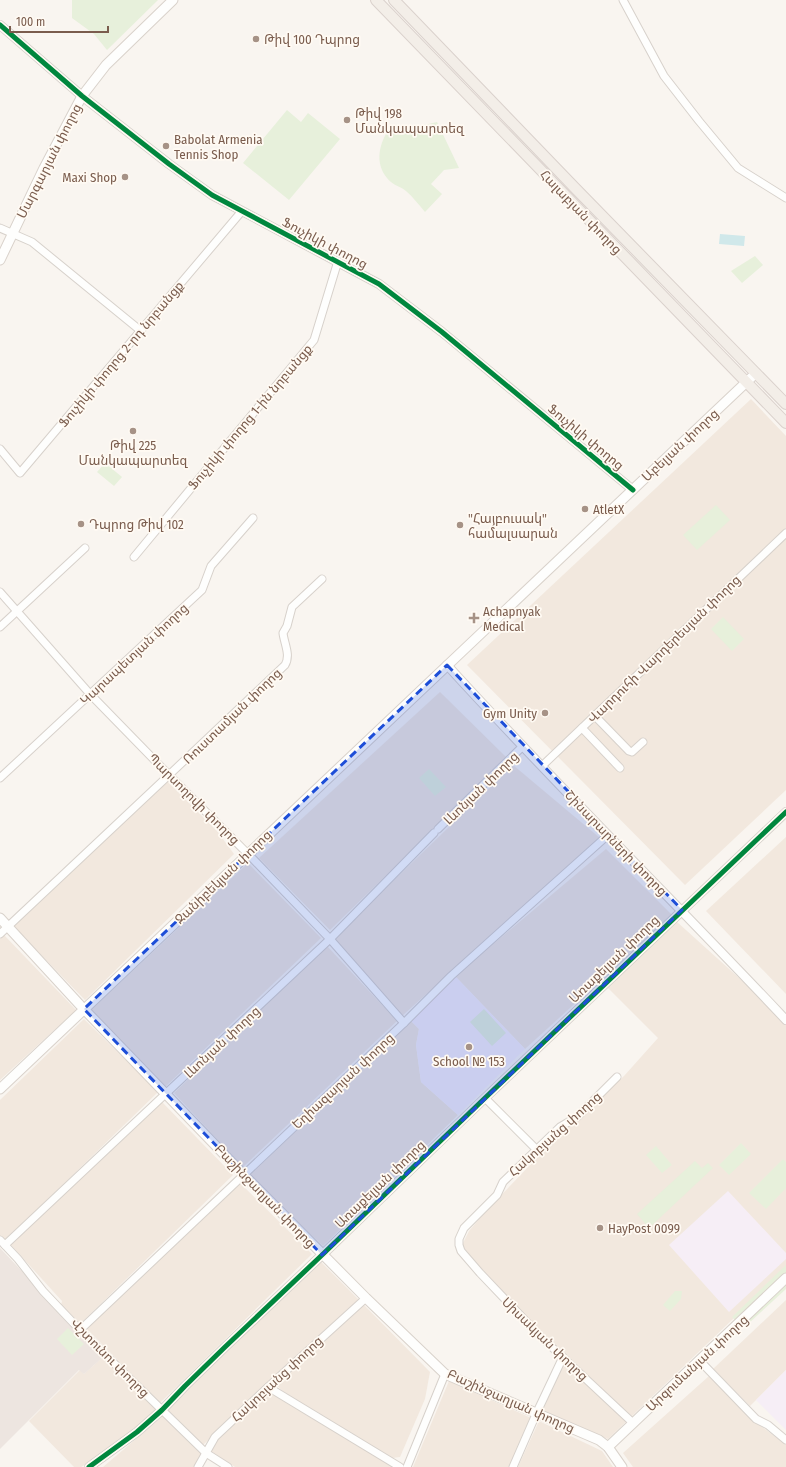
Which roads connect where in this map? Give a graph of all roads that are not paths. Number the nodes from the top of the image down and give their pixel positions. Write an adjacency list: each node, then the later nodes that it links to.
1 (167, 0): 7 (main road, Մարգարյան փողոց)
2 (173, 0): 7 (main road, Մարգարյան փողոց)
3 (376, 0): 9 (main road, Հալաբյան փողոց)
4 (394, 0): 8 (main road, Հալաբյան փողոց)
5 (623, 0): 10 (street)
6 (0, 25): 7 (street, Ֆուչիկի փողոց)
7 (81, 95): 11 (street, Ֆուչիկի փողոց); 13 (main road, Մարգարյան փողոց)
8 (575, 188): 9 (main road); 17 (main road, Հալաբյան փողոց)
9 (567, 197): 18 (main road, Հալաբյան փողոց)
10 (786, 198)
11 (242, 211): 16 (street, Ֆուչիկի փողոց); 19 (street, Ֆուչիկի փողոց 2-րդ նրբանցք)
12 (0, 228): 13 (street)
13 (13, 233): 14 (main road, Մարգարյան փողոց); 15 (main road, Մարգարյան փողոց); 19 (street)
14 (0, 256)
15 (0, 260)
16 (338, 261): 25 (street, Ֆուչիկի փողոց); 29 (street, Ֆուչիկի փողոց 1-ին նրբանցք)
17 (694, 310): 18 (main road); 20 (main road, Հալաբյան փողոց)
18 (684, 319): 21 (main road, Հալաբյան փողոց)
19 (141, 331): 24 (street, Ֆուչիկի փողոց 2-րդ նրբանցք)
20 (756, 373): 21 (main road, Աբելյան փողոց); 22 (main road, Հալաբյան փողոց)
21 (747, 382): 23 (main road, Հալաբյան փողոց); 25 (main road, Աբելյան փողոց)
22 (786, 404)
23 (786, 423)
24 (0, 450)
25 (633, 490): 34 (main road, Աբելյան փողոց)
26 (253, 518): 35 (street, Կարապետյան փողոց)
27 (786, 533): 36 (street, Վարդուհի Վարդերեսյան փողոց)
28 (84, 548): 32 (street)
29 (134, 557)
30 (322, 579): 42 (street, Ռուստամյան փողոց)
31 (0, 592): 32 (street, Պարսողովի փողոց)
32 (17, 611): 33 (street); 35 (street, Պարսողովի փողոց)
33 (0, 627)
34 (447, 665): 39 (street, Շինարարների փողոց); 46 (main road, Ջանիբեկյան փողոց)
35 (90, 694): 42 (street, Պարսողովի փողոց); 43 (street, Կարապետյան փողոց)
36 (594, 715): 37 (street, Վարդուհի Վարդերեսյան փողոց); 38 (street)
37 (582, 728): 40 (street, Վարդուհի Վարդերեսյան փողոց); 41 (street)
38 (643, 742)
39 (523, 746): 40 (street, Շինարարների փողոց); 51 (street, Լևոնյան փողոց)
40 (542, 766): 45 (street, Շինարարների փողոց)
41 (620, 768)
42 (169, 776): 46 (street, Պարսողովի փողոց); 49 (street, Ռուստամյան փողոց)
43 (0, 778)
44 (786, 812): 47 (street, Առաքելյան փողոց)
45 (608, 835): 47 (street, Շինարարների փողոց); 54 (street, Եղիազարյան փողոց)
46 (248, 853): 51 (street, Պարսողովի փողոց); 52 (main road, Ջանիբեկյան փողոց)
47 (682, 910): 53 (street, Շինարարների փողոց); 58 (street, Առաքելյան փողոց)
48 (0, 918): 49 (main road, Բաշինջաղյան փողոց)
49 (8, 927): 50 (street, Ռուստամյան փողոց); 52 (main road, Բաշինջաղյան փողոց)
50 (0, 934)
51 (330, 939): 54 (street, Պարսողովի փողոց); 57 (street, Լևոնյան փողոց)
52 (84, 1009): 56 (main road, Ջանիբեկյան փողոց); 57 (main road, Բաշինջաղյան փողոց)
53 (786, 1020)
54 (404, 1023): 60 (street, Եղիազարյան փողոց)
55 (617, 1077): 59 (street, Հակոբյանց փողոց)
56 (0, 1089)
57 (166, 1094): 60 (main road, Բաշինջաղյան փողոց); 61 (street, Լևոնյան փողոց)
58 (485, 1098): 59 (street); 63 (street, Առաքելյան փողոց)
59 (537, 1150): 62 (street, Հակոբյանց փողոց)
60 (244, 1175): 63 (main road, Բաշինջաղյան փողոց); 66 (street, Եղիազարյան փողոց)
61 (2, 1243): 66 (street, Վշտունու փողոց)
62 (461, 1251): 67 (street, Սիսակյան փողոց)
63 (322, 1255): 65 (main road, Բաշինջաղյան փողոց); 71 (street, Առաքելյան փողոց)
64 (786, 1278): 68 (main road, Արզումանյան փողոց)
65 (366, 1298): 69 (main road, Բաշինջաղյան փողոց); 70 (street, Հակոբյանց փողոց)
66 (80, 1330): 71 (street, Վշտունու փողոց)
67 (563, 1357): 72 (street); 73 (street, Սիսակյան փողոց)
68 (699, 1360): 73 (main road, Արզումանյան փողոց); 74 (street)
69 (445, 1374): 72 (main road, Բաշինջաղյան փողոց); 81 (street)
70 (268, 1387): 76 (street, Հակոբյանց փողոց); 80 (street)
71 (162, 1410): 76 (street, Վշտունու փողոց); 77 (street, Առաքելյան փողոց)
72 (537, 1412): 75 (main road, Բաշինջաղյան փողոց); 82 (street)
73 (633, 1423): 75 (main road, Արզումանյան փողոց)
74 (786, 1440)
75 (608, 1447): 83 (main road)
76 (206, 1453): 78 (street, Հակոբյանց փողոց); 79 (street, Վշտունու փողոց)
77 (89, 1467)
78 (198, 1467)
79 (228, 1467)
80 (400, 1467)
81 (407, 1467)
82 (513, 1467)
83 (622, 1467)

